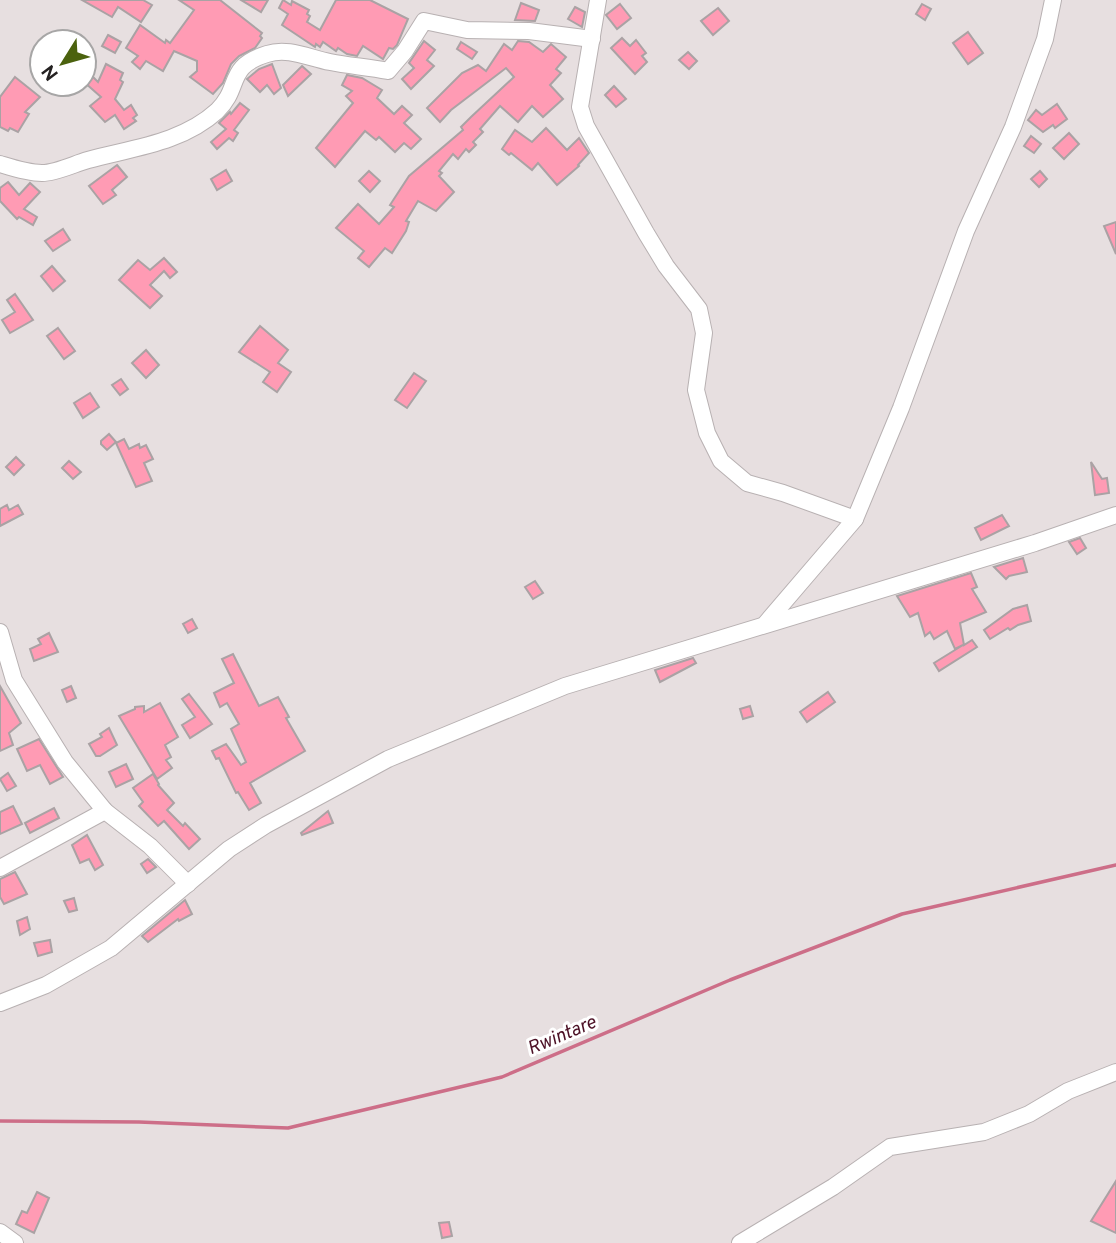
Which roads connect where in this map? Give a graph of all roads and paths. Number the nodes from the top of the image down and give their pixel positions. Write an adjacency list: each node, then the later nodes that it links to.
1 (598, 0): 3 (street)
2 (1055, 1): 6 (street)
3 (592, 39): 4 (street); 6 (street)
4 (0, 164)
5 (1116, 515): 7 (street)
6 (855, 519): 7 (street)
7 (766, 623): 12 (street)
8 (0, 632): 9 (street)
9 (7, 684): 10 (street)
10 (104, 811): 11 (street); 12 (street)
11 (0, 868)
12 (188, 884): 13 (street)
13 (0, 1003)
14 (1116, 1072): 17 (street)
15 (0, 1232): 16 (street)
16 (15, 1243)
17 (740, 1243)

